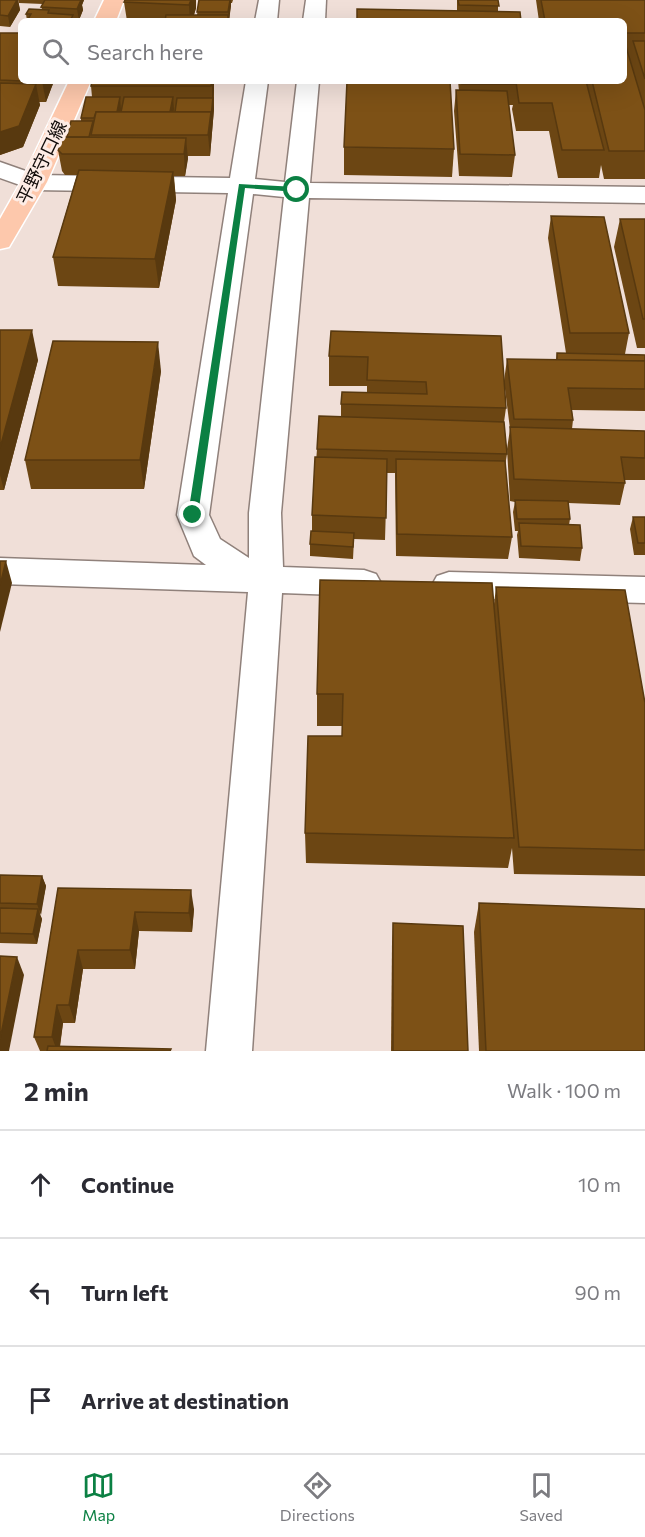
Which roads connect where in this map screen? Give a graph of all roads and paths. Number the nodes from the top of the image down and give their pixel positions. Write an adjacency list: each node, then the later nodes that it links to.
1 (114, 0): 4 (main road)
2 (269, 0): 5 (street)
3 (316, 0): 6 (street)
4 (106, 18)
5 (266, 18)
6 (314, 18)
7 (79, 84): 11 (main road, 平野守口線)
8 (257, 84): 12 (street)
9 (308, 84): 13 (street)
10 (0, 169): 11 (street)
11 (34, 182): 12 (street); 15 (main road, 平野守口線)
12 (242, 186): 13 (street); 17 (street)
13 (297, 190): 14 (street); 17 (street)
14 (645, 195)
15 (0, 241)
16 (0, 571): 17 (street)
17 (266, 580): 18 (street); 19 (street)
18 (645, 590)
19 (229, 1051)

